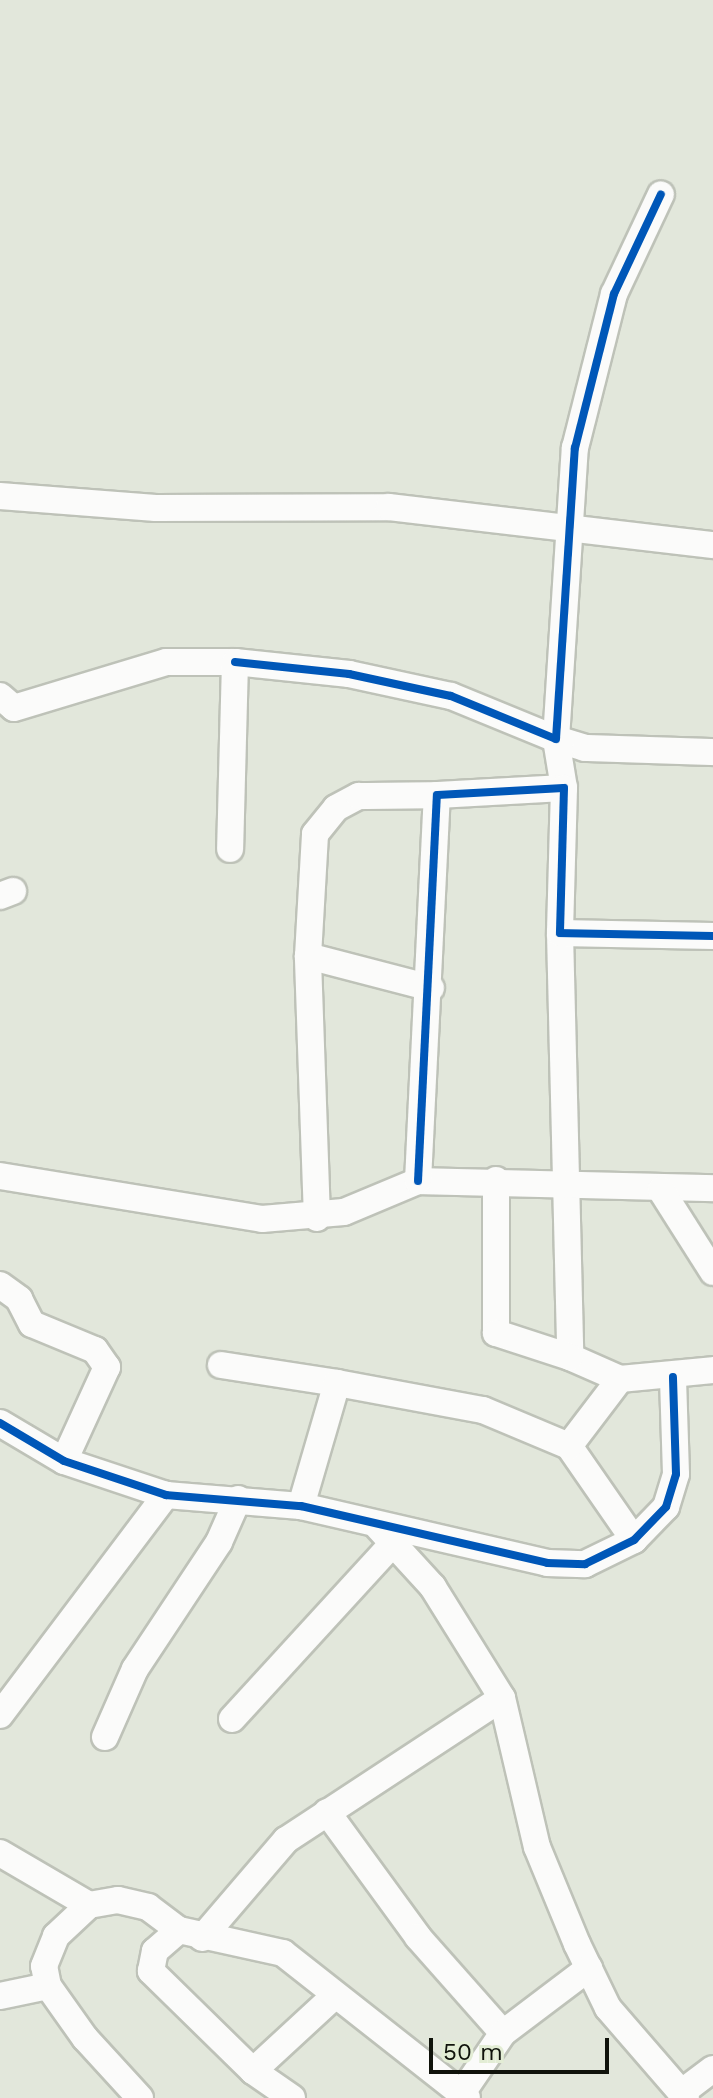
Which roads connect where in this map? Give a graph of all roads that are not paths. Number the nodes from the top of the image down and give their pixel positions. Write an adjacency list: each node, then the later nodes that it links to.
1 (661, 194): 3 (street)
2 (0, 496): 3 (street)
3 (569, 523): 4 (street); 7 (street)
4 (713, 545)
5 (235, 662): 6 (street); 7 (street); 11 (street)
6 (0, 696)
7 (556, 739): 8 (street); 9 (street)
8 (713, 752)
9 (564, 788): 10 (street); 12 (street)
10 (437, 795): 14 (street); 15 (street)
11 (230, 849)
12 (560, 933): 13 (street); 17 (street)
13 (713, 936)
14 (308, 956): 15 (street); 22 (street)
15 (431, 988): 19 (street)
16 (0, 1176): 22 (street)
17 (568, 1179): 18 (street); 21 (street); 25 (street)
18 (496, 1180): 19 (street); 25 (street)
19 (418, 1181): 22 (street)
20 (713, 1188): 21 (street)
21 (661, 1190): 23 (street)
22 (317, 1218)
23 (713, 1272)
24 (0, 1285): 33 (street)
25 (570, 1357): 29 (street)
26 (221, 1365): 30 (street)
27 (713, 1370): 28 (street)
28 (673, 1377): 29 (street); 38 (street)
29 (620, 1379): 32 (street)
30 (337, 1383): 32 (street); 36 (street)
31 (0, 1423): 33 (street)
32 (569, 1446): 38 (street)
33 (64, 1461): 34 (street)
34 (166, 1495): 35 (street); 40 (street)
35 (238, 1499): 36 (street); 42 (street)
36 (301, 1506): 37 (street)
37 (386, 1533): 38 (street); 39 (street); 41 (street)
38 (634, 1540)
39 (502, 1698): 43 (street); 47 (street)
40 (0, 1715)
41 (232, 1719)
42 (105, 1737)
43 (327, 1812): 46 (street); 51 (street)
44 (0, 1853): 45 (street)
45 (89, 1905): 46 (street); 48 (street)
46 (190, 1934): 50 (street); 53 (street)
47 (589, 1968): 51 (street); 55 (street)
48 (48, 1986): 49 (street); 56 (street)
49 (0, 1996)
50 (332, 1998): 53 (street); 54 (street)
51 (503, 2033): 54 (street)
52 (713, 2069): 55 (street)
53 (253, 2071): 57 (street)
54 (465, 2095)
55 (683, 2095)
56 (140, 2098)
57 (292, 2098)

